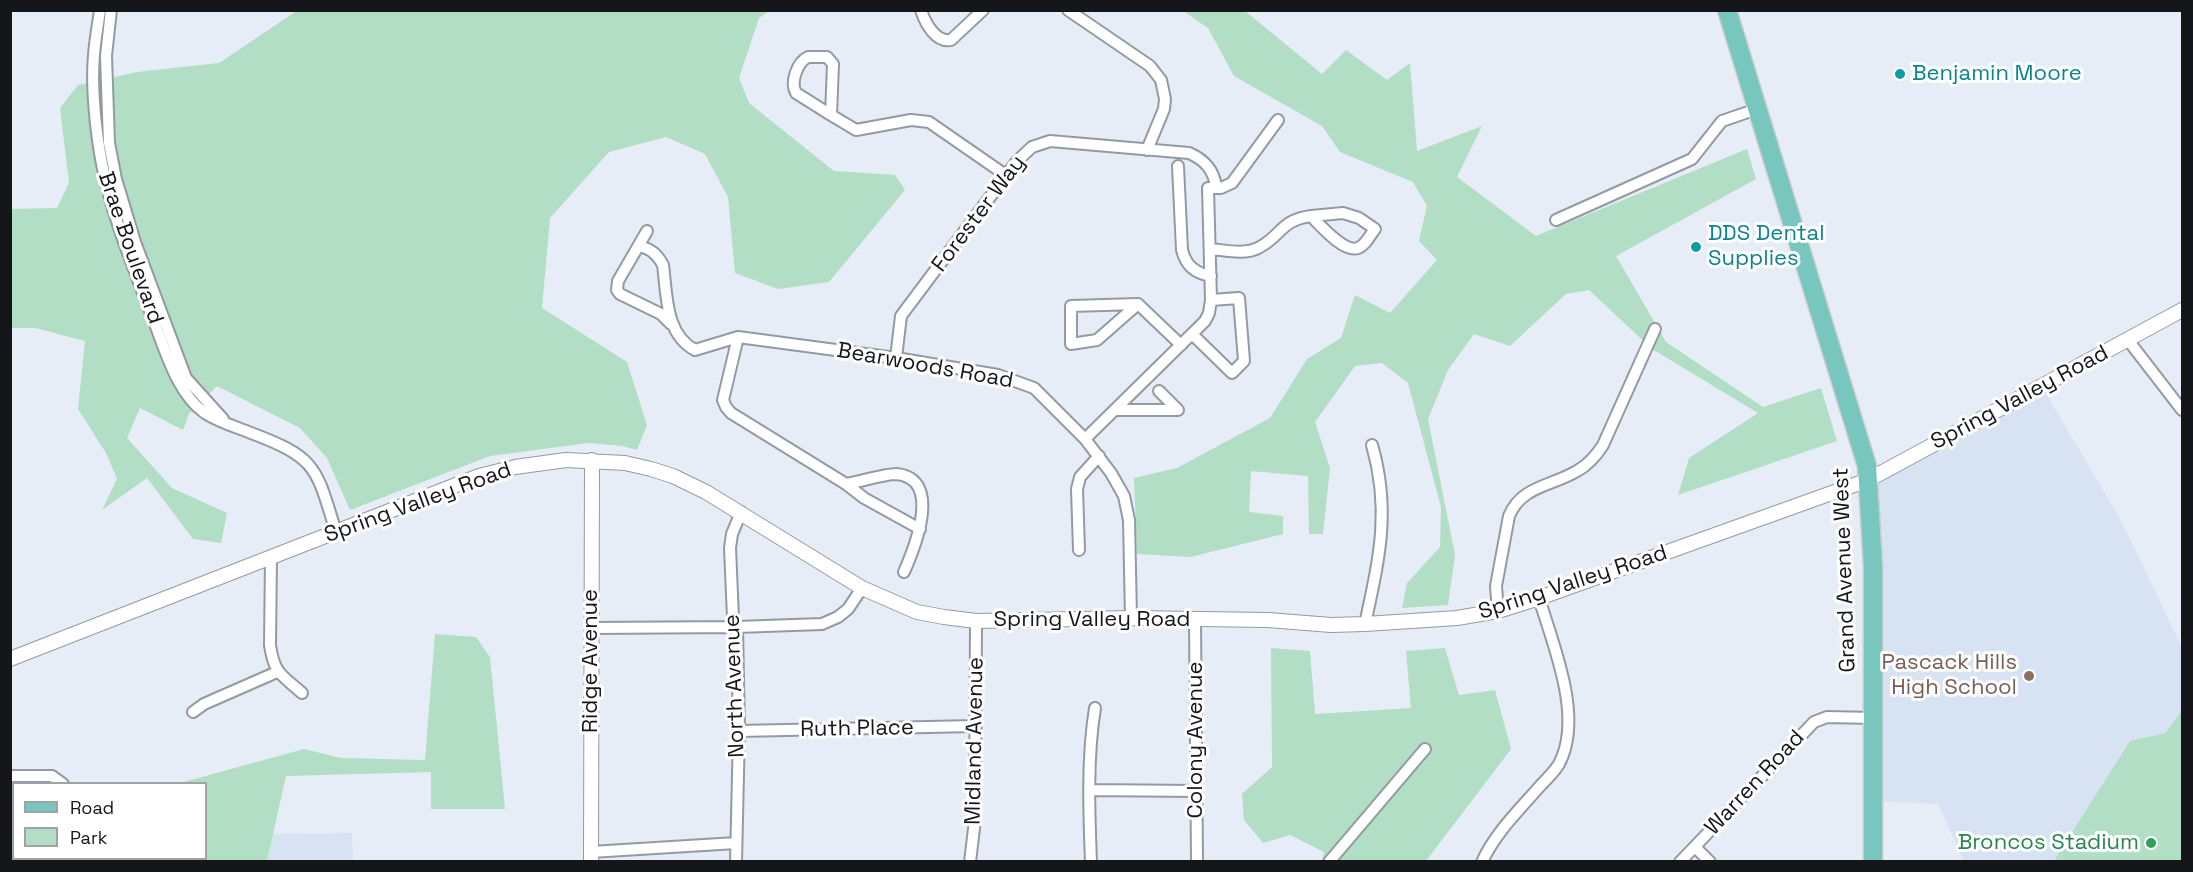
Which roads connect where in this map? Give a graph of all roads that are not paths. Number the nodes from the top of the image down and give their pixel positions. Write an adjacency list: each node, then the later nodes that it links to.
1 (100, 10): 33 (street, Brae Boulevard)
2 (111, 10): 33 (street, Brae Boulevard)
3 (921, 10): 4 (street)
4 (983, 10)
5 (1068, 10): 10 (street)
6 (1727, 10): 7 (main road, Grand Avenue West)
7 (1758, 109): 15 (street); 38 (main road, Grand Avenue West)
8 (831, 115): 8 (street); 12 (street)
9 (1278, 120): 13 (street)
10 (1147, 150): 12 (street, Forester Way); 13 (street, Forester Way)
11 (1178, 166): 19 (street)
12 (1008, 176): 29 (street, Forester Way)
13 (1215, 188): 18 (street)
14 (1311, 216): 14 (street); 18 (street)
15 (1556, 220)
16 (647, 231): 17 (street, Bearwoods Road)
17 (639, 246): 23 (street); 23 (street, Bearwoods Road)
18 (1210, 249): 19 (street)
19 (1210, 276): 20 (street)
20 (1211, 300): 25 (street); 25 (street)
21 (1138, 304): 21 (street); 28 (street)
22 (2182, 310): 27 (street, Spring Valley Road)
23 (672, 325): 26 (street, Bearwoods Road)
24 (1655, 329): 48 (street)
25 (1192, 334): 28 (street)
26 (738, 337): 29 (street, Bearwoods Road); 39 (street)
27 (2128, 340): 32 (street); 38 (street, Spring Valley Road)
28 (1181, 345): 31 (street)
29 (896, 358): 34 (street, Bearwoods Road)
30 (1159, 391): 31 (street)
31 (1115, 410): 34 (street)
32 (2182, 410)
33 (227, 424): 42 (street, Brae Boulevard)
34 (1085, 439): 36 (street, Bearwoods Road)
35 (1372, 444): 52 (street)
36 (1099, 456): 43 (street); 49 (street, Bearwoods Road)
37 (592, 460): 40 (street, Spring Valley Road); 42 (street, Spring Valley Road); 53 (street, Ridge Avenue)
38 (1868, 480): 47 (street, Spring Valley Road); 60 (main road, Grand Avenue West)
39 (846, 484): 41 (street); 41 (street)
40 (741, 512): 46 (street, Spring Valley Road); 54 (street, North Avenue)
41 (920, 529): 45 (street)
42 (336, 532): 44 (street, Spring Valley Road)
43 (1079, 550)
44 (271, 558): 55 (street, Spring Valley Road); 56 (street)
45 (904, 572)
46 (862, 588): 51 (street, Spring Valley Road); 54 (street)
47 (1539, 598): 48 (street, Spring Valley Road); 76 (street)
48 (1498, 610): 52 (street, Spring Valley Road)
49 (1131, 618): 50 (street, Spring Valley Road); 51 (street, Spring Valley Road)
50 (1195, 619): 52 (street, Spring Valley Road); 67 (street, Colony Avenue)
51 (976, 621): 61 (street, Midland Avenue)
52 (1365, 624)
53 (591, 627): 54 (street); 70 (street, Ridge Avenue)
54 (737, 627): 62 (street, North Avenue)
55 (10, 659)
56 (277, 672): 57 (street); 59 (street)
57 (302, 693)
58 (1095, 708): 66 (street)
59 (192, 712)
60 (1873, 718): 69 (street, Warren Road); 79 (main road, Grand Avenue West)
61 (975, 726): 62 (street, Ruth Place); 72 (street, Midland Avenue)
62 (738, 731): 68 (street, North Avenue)
63 (1425, 749): 75 (street)
64 (10, 776): 65 (street)
65 (61, 782)
66 (1090, 790): 67 (street); 73 (street)
67 (1196, 791): 74 (street, Colony Avenue)
68 (736, 843): 70 (street); 71 (street, North Avenue)
69 (1695, 847): 77 (street, Warren Road); 78 (street)
70 (591, 856)
71 (736, 861)
72 (970, 861)
73 (1091, 861)
74 (1197, 861)
75 (1329, 861)
76 (1482, 861)
77 (1680, 861)
78 (1710, 861)
79 (1873, 861)

